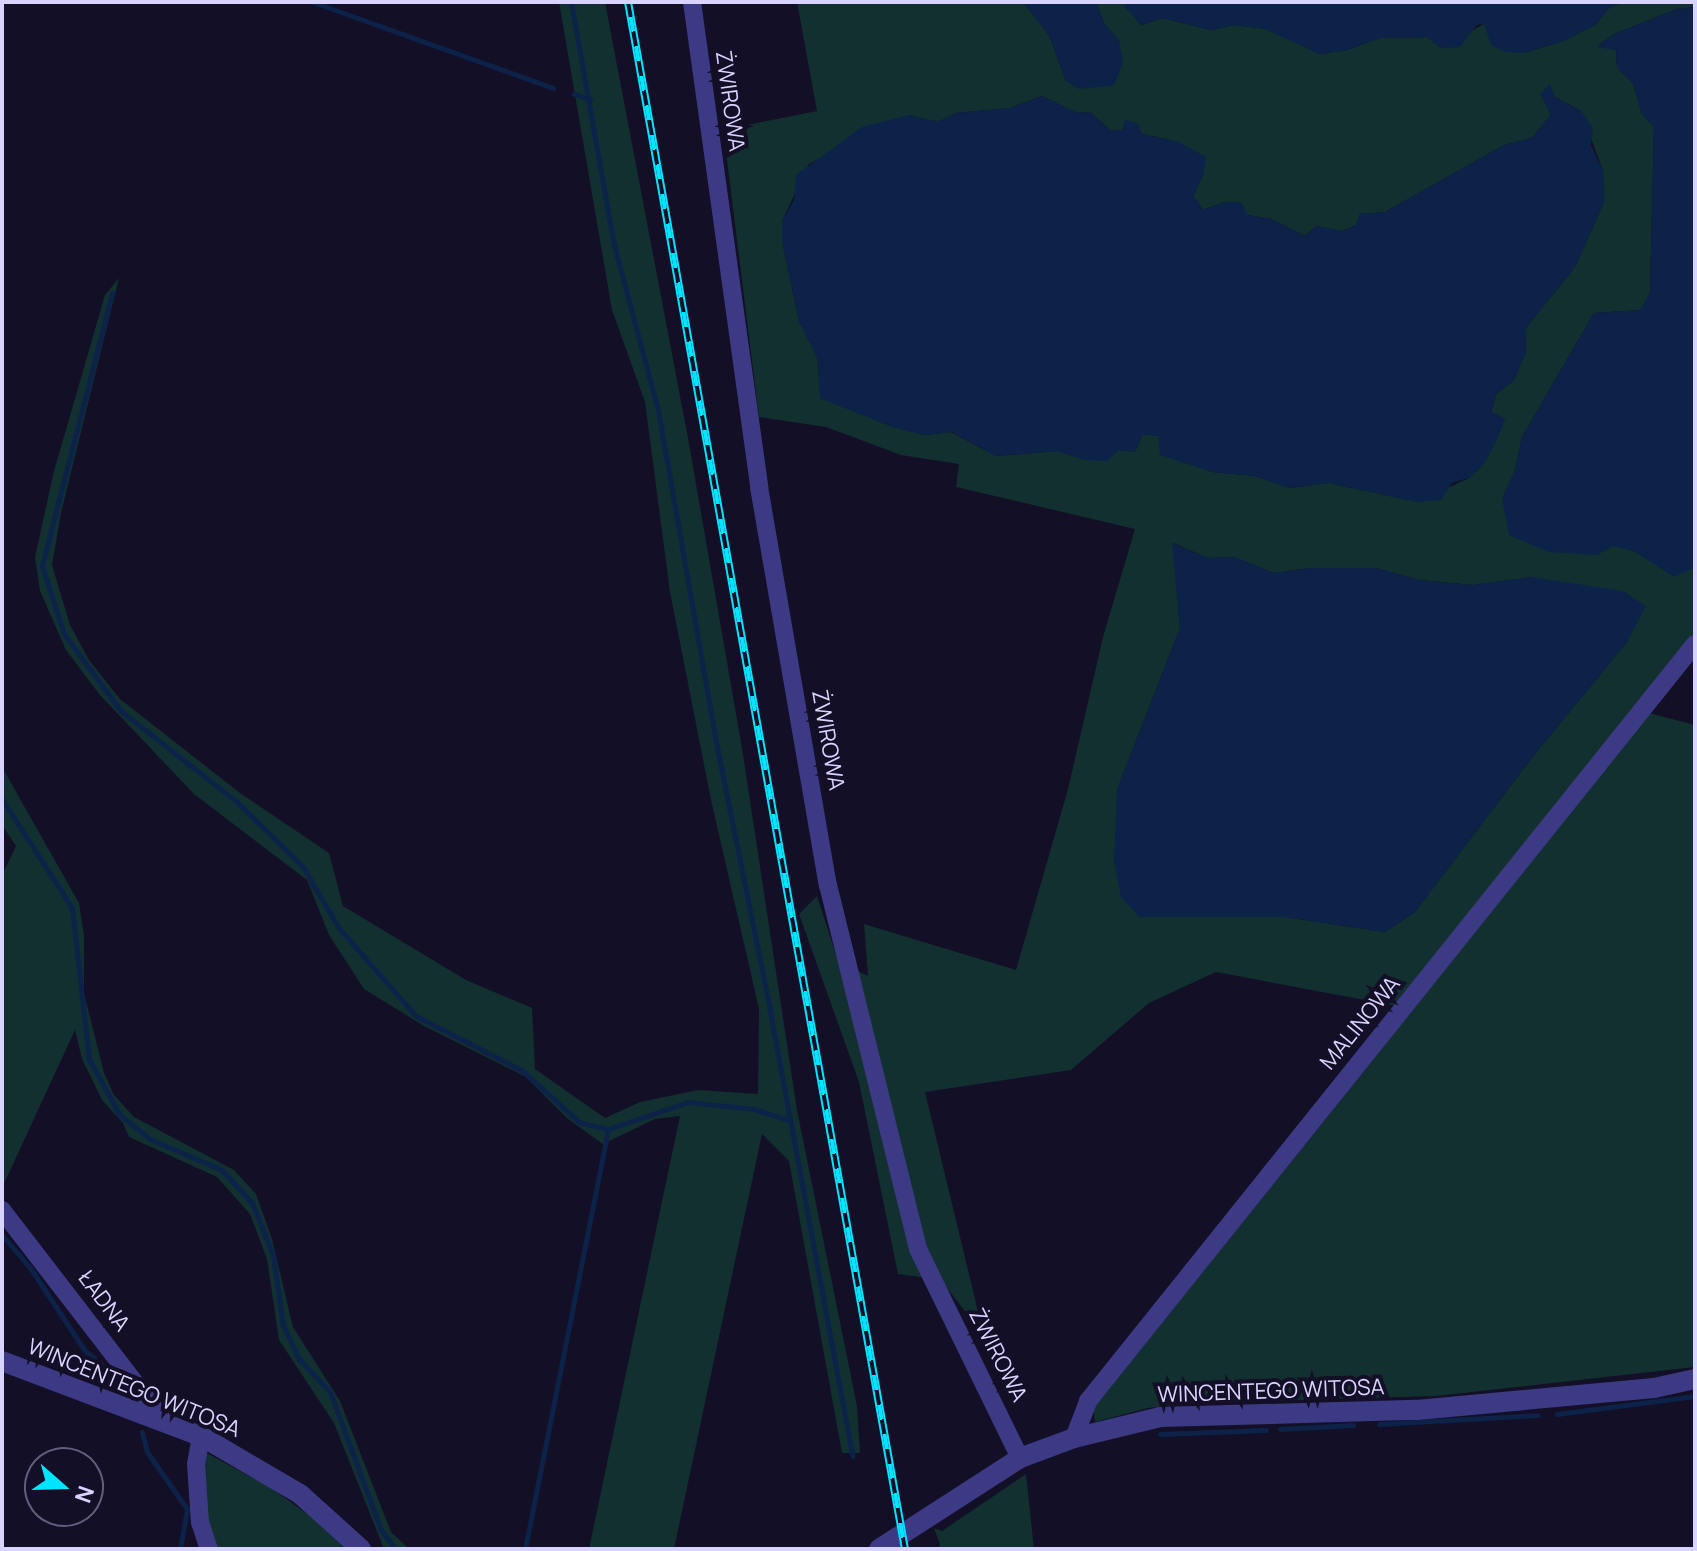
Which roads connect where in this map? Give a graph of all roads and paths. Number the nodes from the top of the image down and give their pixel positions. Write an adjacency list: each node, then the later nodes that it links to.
1 (692, 2): 9 (street, ŻWIROWA)
2 (1695, 644): 8 (street, MALINOWA)
3 (2, 1210): 6 (street, ŁADNA)
4 (2, 1361): 6 (street, WINCENTEGO WITOSA)
5 (1695, 1379): 8 (street, WINCENTEGO WITOSA)
6 (166, 1423): 7 (street, WINCENTEGO WITOSA)
7 (201, 1436): 10 (street); 11 (street, WINCENTEGO WITOSA)
8 (1074, 1438): 9 (street, WINCENTEGO WITOSA)
9 (1020, 1458): 12 (street, WINCENTEGO WITOSA)
10 (209, 1549)
11 (361, 1549)
12 (879, 1549)

